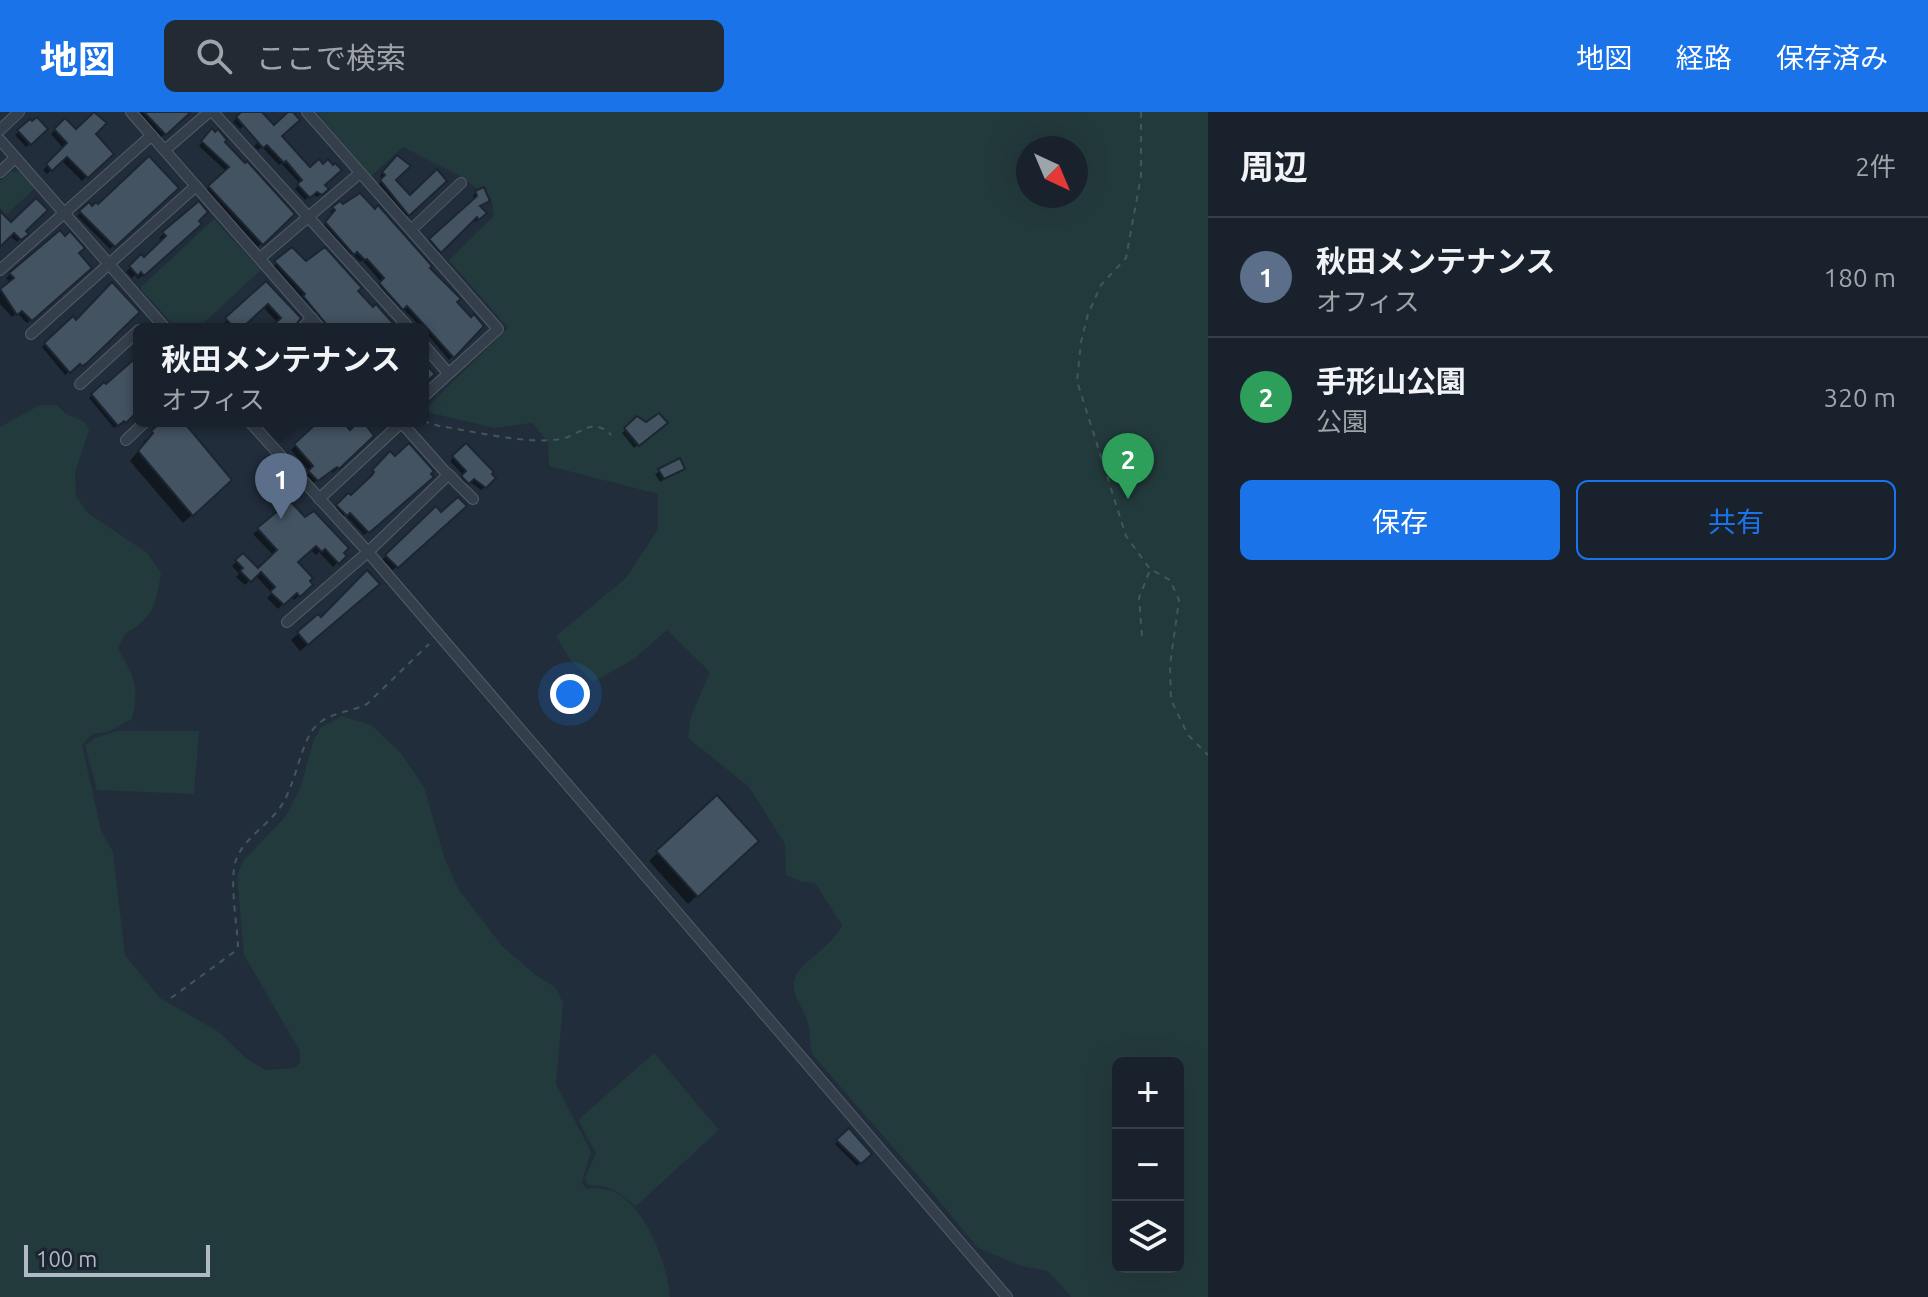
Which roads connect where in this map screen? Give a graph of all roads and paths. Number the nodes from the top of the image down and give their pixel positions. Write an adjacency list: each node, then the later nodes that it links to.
1 (19, 112): 6 (street)
2 (131, 112): 7 (street)
3 (211, 112): 9 (street); 16 (street)
4 (307, 112): 12 (street)
5 (1141, 112): 45 (path)
6 (0, 130)
7 (151, 136): 9 (street); 15 (street)
8 (0, 140): 10 (street)
9 (165, 150): 14 (street)
10 (15, 158): 11 (street); 15 (street)
11 (0, 172)
12 (360, 173): 16 (street); 17 (street)
13 (461, 183): 17 (street)
14 (196, 186): 18 (street); 19 (street)
15 (64, 213): 19 (street); 20 (street)
16 (309, 216): 18 (street); 27 (street)
17 (411, 230): 31 (street)
18 (260, 258): 22 (street)
19 (110, 265): 21 (street); 28 (street)
20 (0, 270)
21 (155, 316): 23 (street); 24 (street)
22 (312, 318): 25 (street); 26 (street)
23 (148, 323)
24 (161, 323)
25 (307, 323)
26 (316, 323)
27 (405, 323)
28 (31, 334)
29 (133, 336): 32 (street)
30 (429, 351): 31 (street)
31 (448, 373): 33 (street)
32 (80, 384)
33 (429, 391)
34 (429, 423): 39 (path)
35 (140, 427): 40 (street)
36 (254, 427): 42 (street)
37 (396, 427): 42 (street)
38 (406, 427): 41 (street)
39 (611, 435)
40 (126, 440)
41 (448, 474): 43 (street); 44 (street)
42 (319, 499): 44 (street)
43 (473, 499)
44 (368, 552): 46 (street); 47 (street)
45 (1150, 569): 48 (path); 49 (path)
46 (287, 622)
47 (439, 634): 50 (path); 51 (street)
48 (1142, 636)
49 (1208, 755)
50 (171, 998)
51 (1007, 1297)

